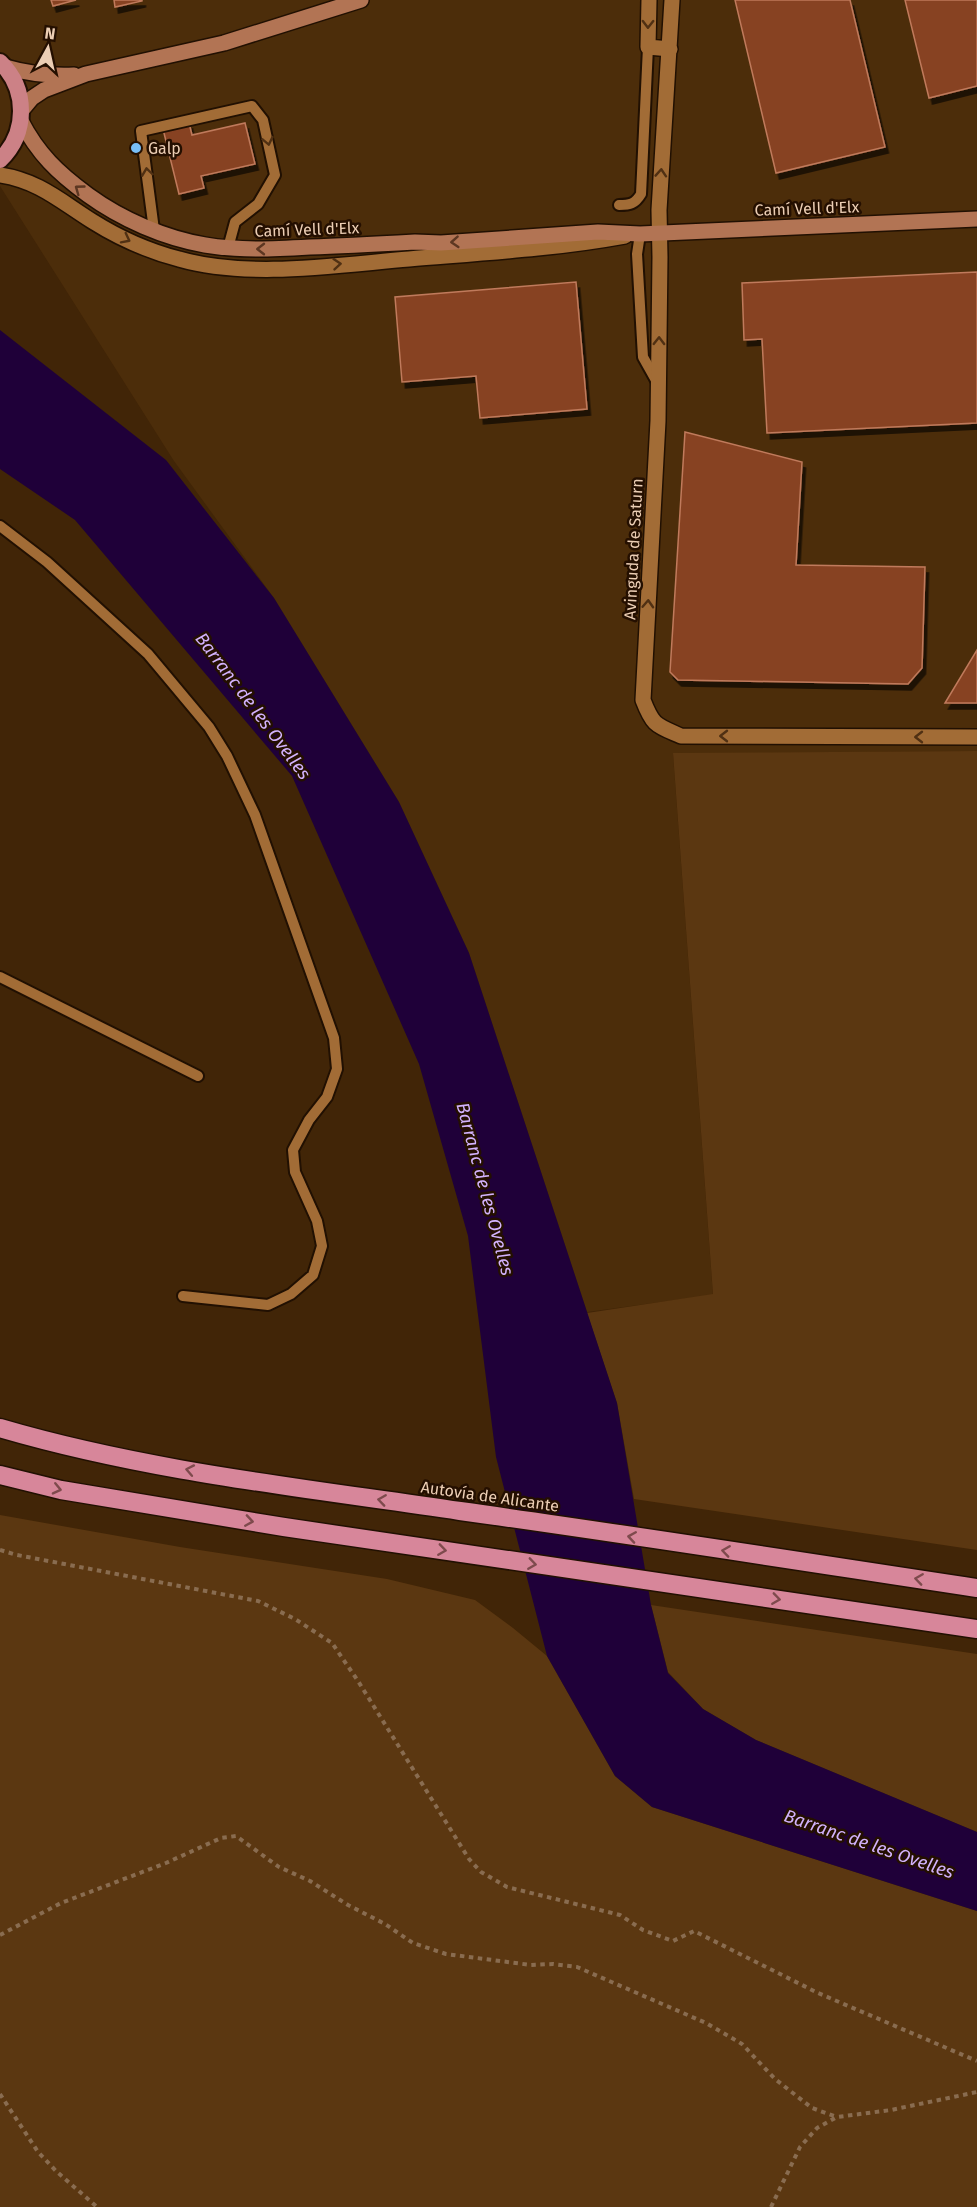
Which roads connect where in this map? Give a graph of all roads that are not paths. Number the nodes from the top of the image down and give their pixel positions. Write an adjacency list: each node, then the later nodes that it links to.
1 (361, 0): 7 (main road)
2 (649, 0): 4 (street, one-way to 4)
3 (672, 0): 5 (street, Avinguda de Saturn)
4 (648, 47): 5 (street); 11 (lane)
5 (670, 49): 14 (street, Avinguda de Saturn, one-way to 5)
6 (3, 64): 7 (main road); 8 (highway)
7 (86, 74): 8 (main road)
8 (21, 115): 9 (highway); 13 (main road, Camí Vell d'Elx, one-way to 8)
9 (0, 160)
10 (0, 175): 15 (street, Camí Vell d'Elx, one-way to 15)
11 (619, 205)
12 (977, 219): 14 (main road, Camí Vell d'Elx)
13 (154, 230): 16 (main road, Camí Vell d'Elx); 16 (lane, one-way to 16)
14 (659, 232): 15 (main road, Camí Vell d'Elx); 17 (street, Avinguda de Saturn, one-way to 14)
15 (639, 234): 16 (main road, Camí Vell d'Elx, one-way to 16); 17 (lane)
16 (228, 248)
17 (658, 385): 19 (street, Avinguda de Saturn, one-way to 17)
18 (0, 526): 22 (lane)
19 (977, 737)
20 (0, 977): 21 (lane)
21 (198, 1076)
22 (183, 1296)
23 (0, 1428): 25 (highway, Autovía de Alicante, one-way to 23)
24 (0, 1475): 26 (highway, one-way to 26)
25 (977, 1588)
26 (977, 1629)

